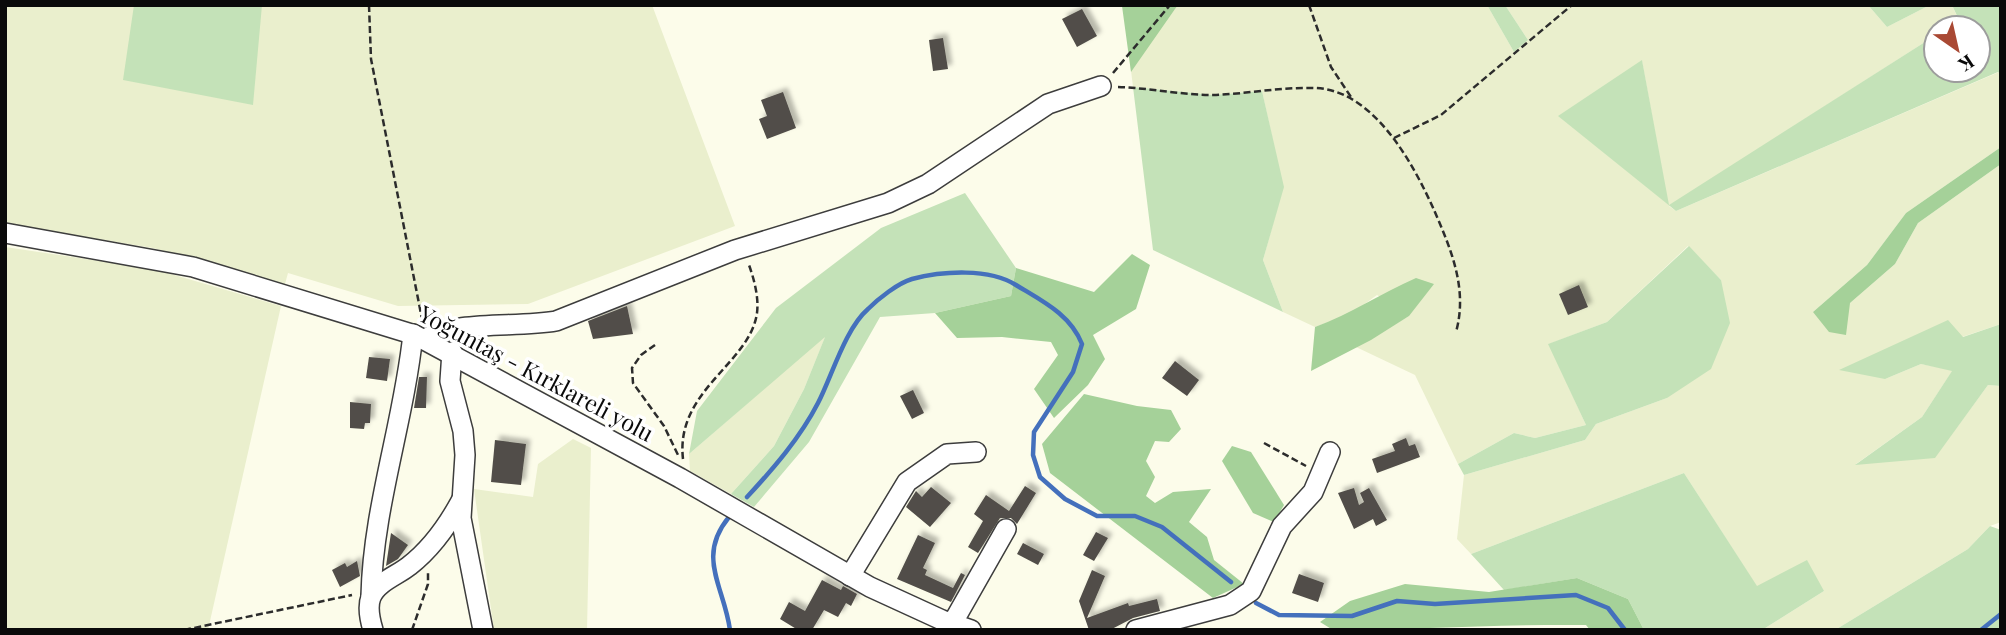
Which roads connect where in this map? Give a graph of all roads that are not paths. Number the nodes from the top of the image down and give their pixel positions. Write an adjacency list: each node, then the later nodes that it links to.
1 (1101, 86): 3 (street)
2 (5, 233): 3 (street, Yoğuntaş - Kırklareli yolu)
3 (419, 336): 4 (street, Yoğuntaş - Kırklareli yolu); 10 (street)
4 (452, 352): 7 (street); 9 (street, Yoğuntaş - Kırklareli yolu)
5 (976, 452): 9 (street)
6 (1330, 453): 16 (street)
7 (461, 500): 10 (street); 14 (street)
8 (1006, 529): 12 (street)
9 (850, 576): 11 (street, Yoğuntaş - Kırklareli yolu)
10 (371, 596): 13 (street)
11 (910, 607): 12 (street, Yoğuntaş - Kırklareli yolu); 15 (street)
12 (962, 627)
13 (373, 630)
14 (483, 630)
15 (930, 630)
16 (1136, 630)

